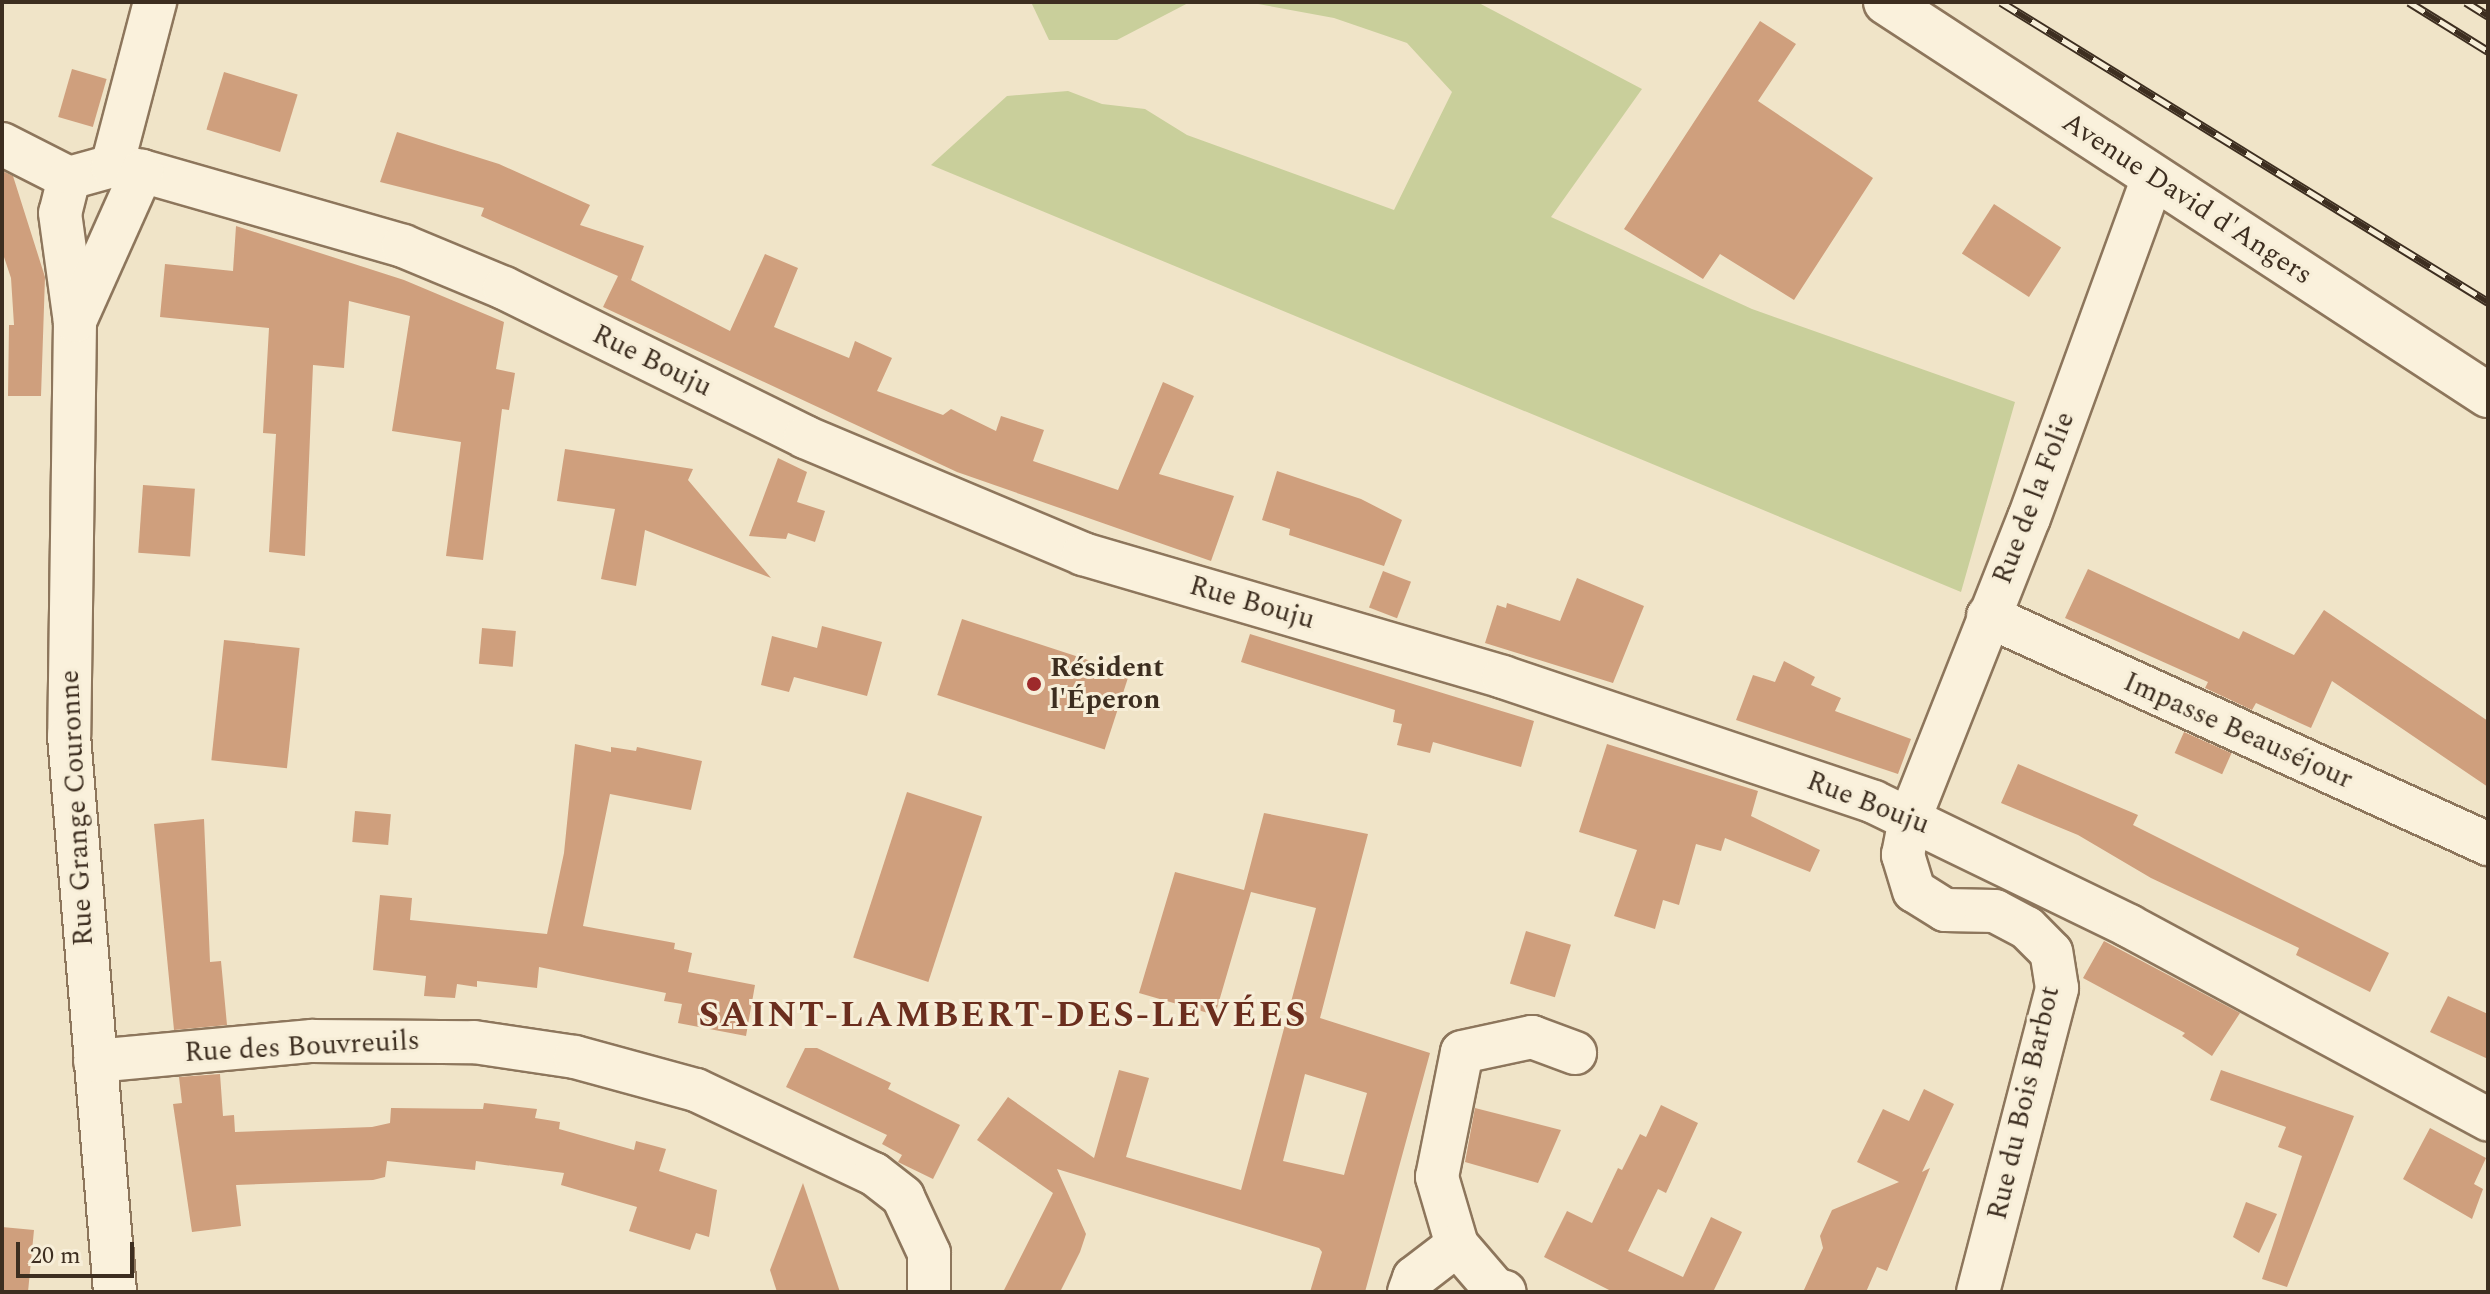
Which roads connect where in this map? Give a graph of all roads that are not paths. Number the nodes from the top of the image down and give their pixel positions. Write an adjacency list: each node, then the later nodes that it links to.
1 (155, 2): 4 (street, Rue Grange Couronne)
2 (1886, 2): 5 (street, Avenue David d'Angers)
3 (2, 144): 6 (street)
4 (127, 168): 6 (street); 7 (street, Rue Grange Couronne); 10 (street, Rue Bouju)
5 (2153, 177): 8 (street, Avenue David d'Angers); 9 (street, Rue de la Folie)
6 (69, 178): 7 (street, Rue Grange Couronne)
7 (75, 322): 13 (street, Rue Grange Couronne)
8 (2488, 395)
9 (1988, 616): 10 (street, Rue de la Folie); 11 (street, Impasse Beauséjour)
10 (1910, 818): 14 (street, Rue Bouju); 20 (street, Rue du Bois Barbot)
11 (2488, 844)
12 (1575, 1053): 15 (street)
13 (95, 1061): 16 (street, Rue Grange Couronne); 17 (street, Rue des Bouvreuils)
14 (2488, 1119)
15 (1457, 1245): 18 (street); 19 (street)
16 (115, 1292)
17 (929, 1292)
18 (1409, 1292)
19 (1505, 1292)
20 (1978, 1292)

